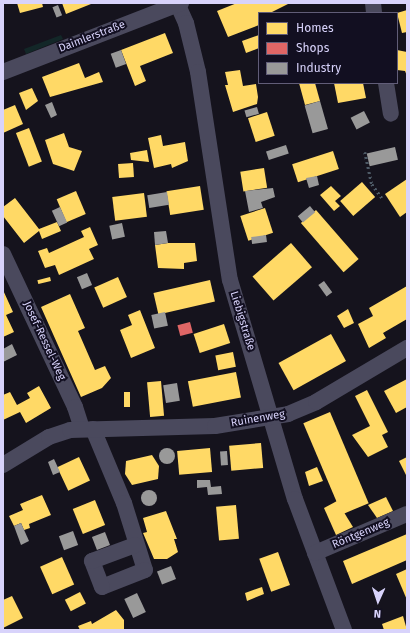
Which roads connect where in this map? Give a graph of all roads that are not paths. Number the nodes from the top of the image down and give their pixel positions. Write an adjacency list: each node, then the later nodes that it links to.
1 (179, 3): 2 (street, Daimlerstraße); 7 (street, Liebigstraße)
2 (3, 72)
3 (386, 84): 4 (street)
4 (391, 114)
5 (3, 254): 8 (street, Josef-Ressel-Weg)
6 (407, 348): 7 (street, Ruinenweg)
7 (272, 418): 8 (street, Ruinenweg); 12 (street, Liebigstraße)
8 (88, 429): 9 (street, Ruinenweg); 11 (street)
9 (3, 464)
10 (407, 514): 12 (street, Röntgenweg)
11 (135, 545)
12 (315, 553): 13 (street, Liebigstraße)
13 (344, 630)

